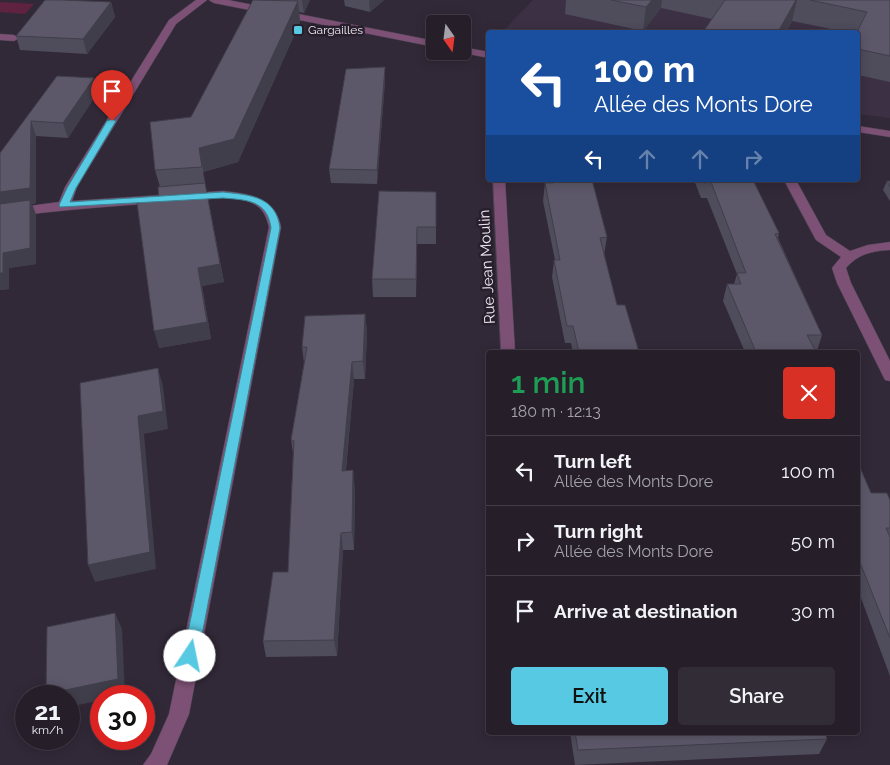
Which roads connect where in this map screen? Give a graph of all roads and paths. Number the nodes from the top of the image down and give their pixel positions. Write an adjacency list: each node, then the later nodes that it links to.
1 (202, 0): 12 (street)
2 (214, 0): 5 (street)
3 (0, 37): 4 (street)
4 (14, 38)
5 (426, 42)
6 (471, 52): 7 (street)
7 (486, 55)
8 (860, 129): 9 (street)
9 (890, 134)
10 (499, 182): 16 (street, Rue Jean Moulin)
11 (791, 182): 15 (street)
12 (64, 205): 13 (street); 18 (street)
13 (0, 214)
14 (890, 246): 15 (street)
15 (848, 256): 17 (street)
16 (508, 350)
17 (890, 376)
18 (153, 765)

